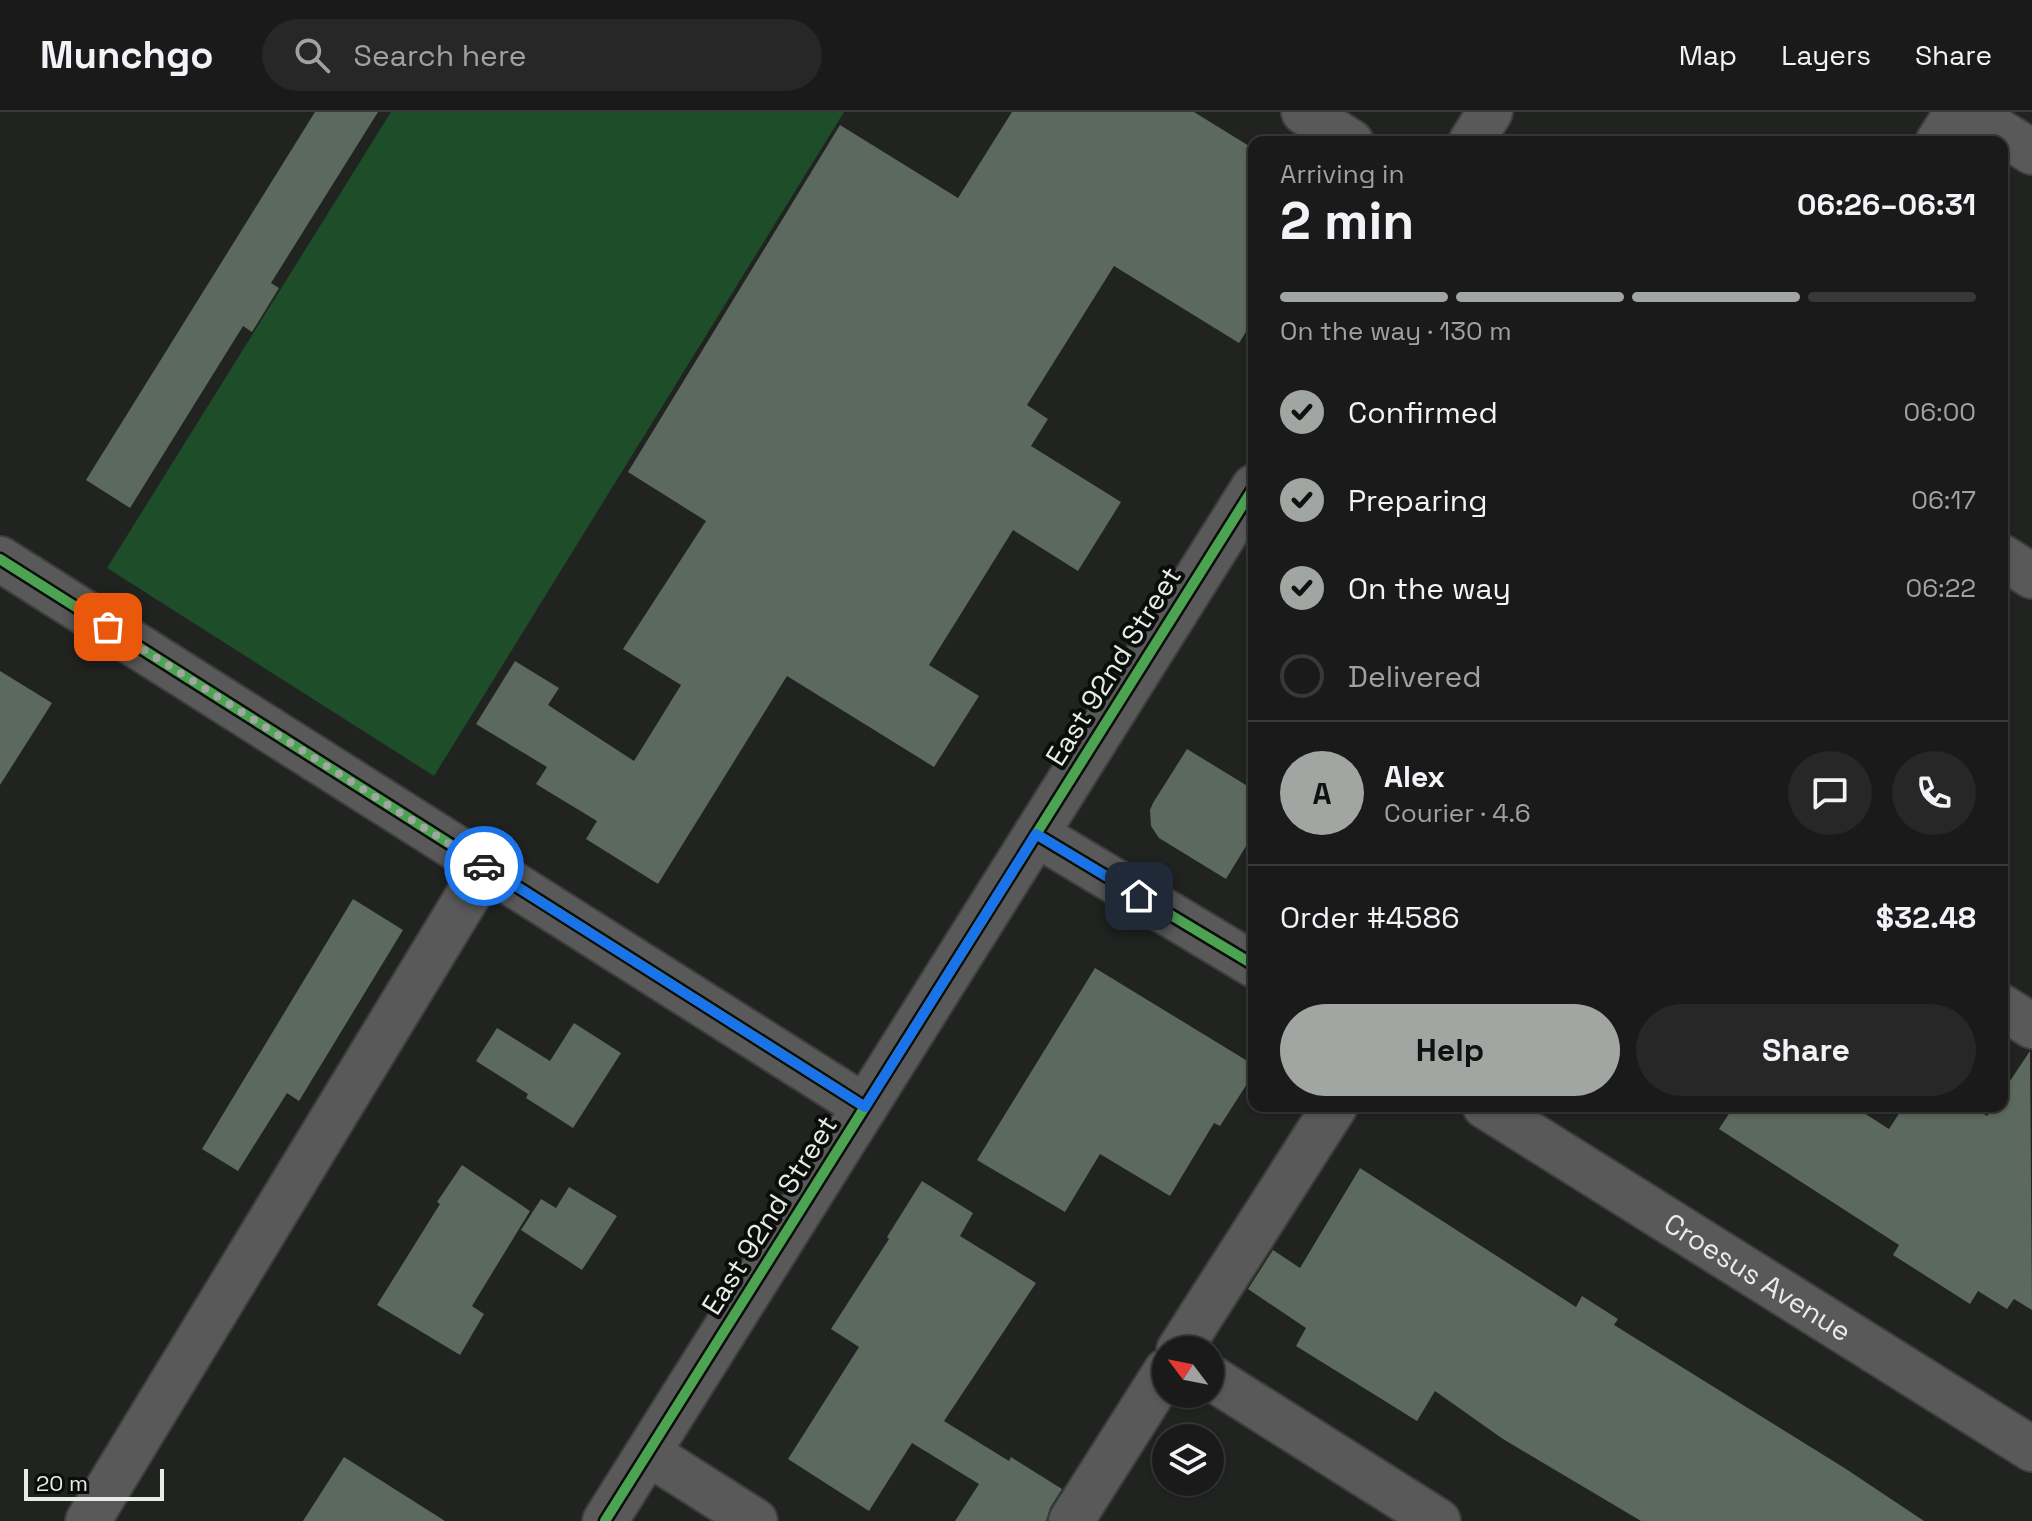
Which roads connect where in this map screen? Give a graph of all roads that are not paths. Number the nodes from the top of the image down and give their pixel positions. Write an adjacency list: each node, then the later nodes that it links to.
1 (1304, 112): 5 (street)
2 (1490, 112): 6 (street)
3 (1957, 112): 7 (street)
4 (1968, 112): 8 (street)
5 (1342, 136)
6 (1475, 136)
7 (1942, 136)
8 (2006, 136)
9 (2008, 137): 10 (street)
10 (2032, 152)
11 (1248, 497): 15 (street, East 92nd Street)
12 (0, 559): 16 (street)
13 (2008, 561): 14 (street)
14 (2032, 576)
15 (1036, 834): 17 (street); 20 (street, East 92nd Street)
16 (486, 866): 20 (street); 28 (street)
17 (1248, 961)
18 (2008, 1011): 19 (street)
19 (2032, 1026)
20 (865, 1107): 27 (street, East 92nd Street)
21 (1331, 1112): 23 (street)
22 (1495, 1112): 26 (street, Croesus Avenue)
23 (1188, 1336)
24 (1224, 1386): 32 (street)
25 (1152, 1393): 31 (street)
26 (2032, 1449)
27 (648, 1453): 29 (street, East 92nd Street); 30 (street)
28 (88, 1521)
29 (605, 1521)
30 (755, 1521)
31 (1071, 1521)
32 (1438, 1521)

